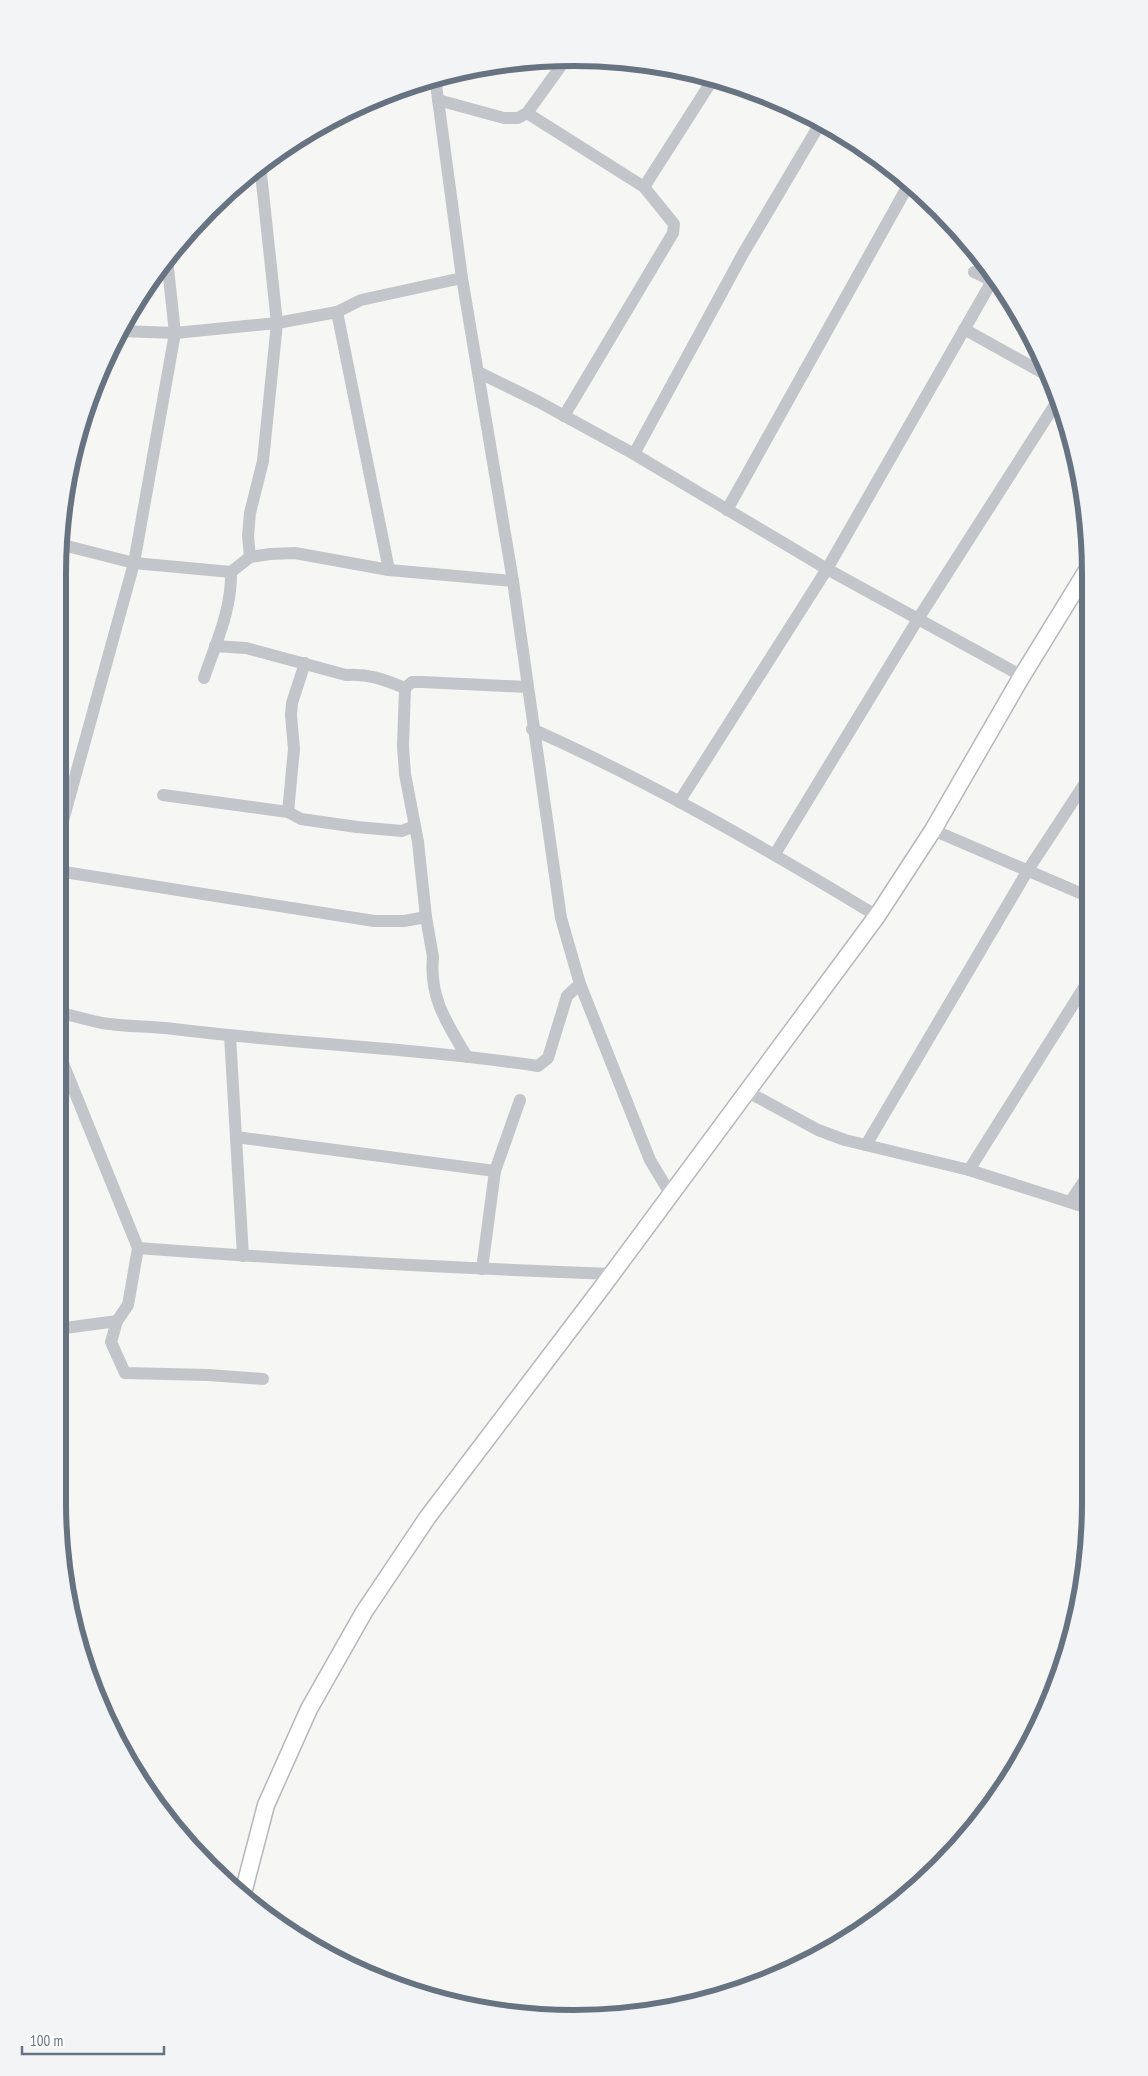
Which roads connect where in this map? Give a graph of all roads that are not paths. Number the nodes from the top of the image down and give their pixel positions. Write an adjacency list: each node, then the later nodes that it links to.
1 (561, 66): 5 (street)
2 (709, 85): 8 (street)
3 (436, 86): 4 (street)
4 (438, 100): 5 (street); 12 (street)
5 (527, 114): 8 (street)
6 (817, 128): 24 (street)
7 (261, 174): 16 (street)
8 (644, 187): 23 (street)
9 (906, 189): 25 (street)
10 (168, 269): 19 (street)
11 (974, 272): 13 (street)
12 (462, 278): 15 (street); 21 (street)
13 (986, 278)
14 (990, 284): 17 (street)
15 (337, 312): 16 (street); 30 (street)
16 (277, 322): 19 (street); 27 (street)
17 (964, 329): 20 (street); 29 (street)
18 (128, 331): 19 (street)
19 (175, 333): 28 (street)
20 (1039, 371)
21 (478, 372): 23 (street); 32 (street)
22 (1053, 407): 34 (street)
23 (564, 416): 24 (street)
24 (634, 454): 25 (street)
25 (727, 510): 29 (street)
26 (67, 546): 28 (street)
27 (250, 557): 30 (street); 31 (street)
28 (134, 563): 31 (street); 45 (street)
29 (826, 568): 34 (street); 44 (street)
30 (389, 570): 32 (street)
31 (231, 572): 35 (street)
32 (513, 581): 39 (street)
33 (1080, 596): 37 (main road)
34 (918, 619): 37 (street); 49 (street)
35 (215, 646): 36 (street); 38 (street)
36 (305, 664): 40 (street); 46 (street)
37 (1022, 676): 48 (main road)
38 (204, 678)
39 (527, 687): 40 (street); 41 (street)
40 (405, 688): 47 (street)
41 (532, 728): 44 (street); 55 (street)
42 (1082, 788): 50 (street)
43 (163, 795): 46 (street)
44 (679, 802): 49 (street)
45 (66, 809)
46 (288, 812): 47 (street)
47 (414, 826): 54 (street)
48 (933, 830): 50 (street); 53 (main road)
49 (775, 854): 53 (street)
50 (1028, 870): 52 (street); 64 (street)
51 (66, 872): 54 (street)
52 (1082, 894)
53 (877, 916): 61 (main road)
54 (426, 917): 59 (street)
55 (580, 984): 59 (street); 68 (street)
56 (1082, 991): 65 (street)
57 (66, 1014): 58 (street)
58 (230, 1036): 59 (street); 63 (street)
59 (467, 1057)
60 (66, 1072): 71 (street)
61 (746, 1091): 64 (street); 68 (main road)
62 (520, 1100): 66 (street)
63 (236, 1137): 66 (street); 72 (street)
64 (866, 1146): 65 (street)
65 (969, 1170): 69 (street)
66 (495, 1171): 73 (street)
67 (1082, 1183): 69 (street)
68 (671, 1195): 74 (main road)
69 (1070, 1202): 70 (street)
70 (1082, 1206)
71 (138, 1248): 72 (street); 75 (street)
72 (243, 1256): 73 (street)
73 (482, 1269): 74 (street)
74 (612, 1274): 78 (main road)
75 (117, 1321): 76 (street); 77 (street)
76 (66, 1328)
77 (263, 1379)
78 (244, 1888)

